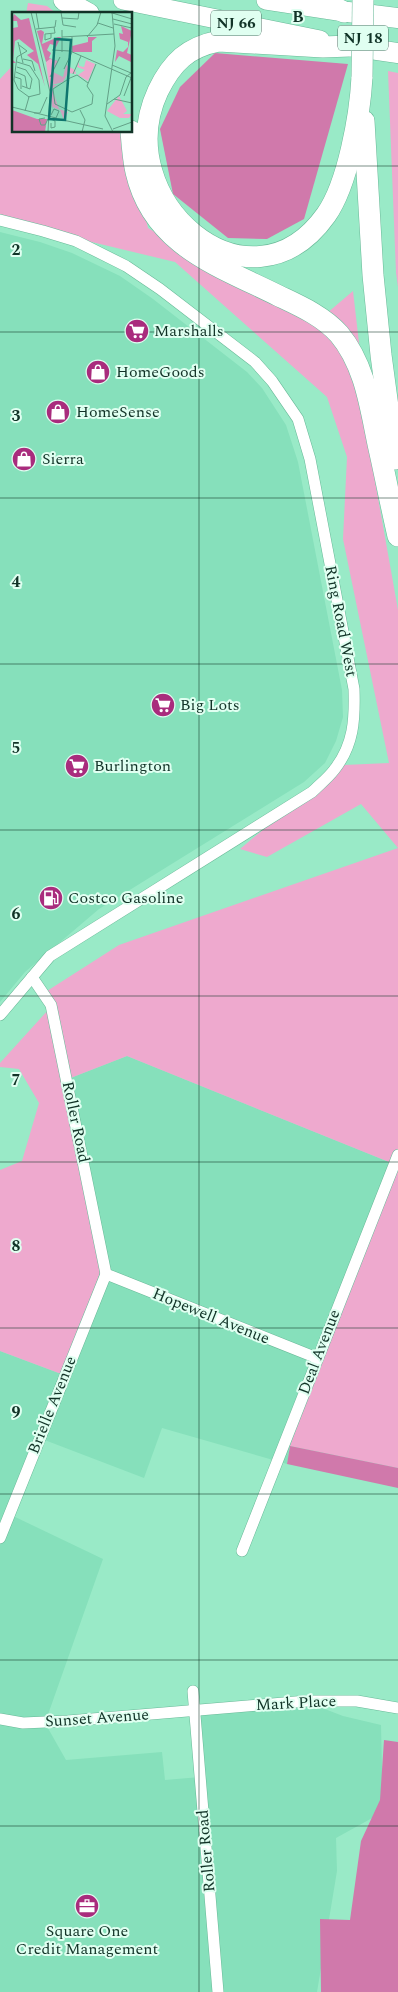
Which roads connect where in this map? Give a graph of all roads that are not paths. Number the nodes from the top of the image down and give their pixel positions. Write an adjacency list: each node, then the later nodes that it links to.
1 (64, 0): 6 (highway)
2 (123, 0): 9 (main road, NJ 66)
3 (266, 0): 7 (main road, NJ 66)
4 (320, 0): 7 (highway)
5 (363, 0): 11 (highway, NJ 18, bridge)
6 (85, 12)
7 (344, 12): 8 (highway, NJ 66)
8 (398, 18)
9 (350, 46): 10 (highway, NJ 66); 11 (highway)
10 (398, 53)
11 (362, 80): 14 (highway, NJ 18)
12 (131, 132): 15 (highway)
13 (0, 220): 16 (street, Ring Road West)
14 (398, 481)
15 (398, 536)
16 (32, 977): 17 (street, Ring Road West); 19 (street, Roller Road)
17 (0, 1015)
18 (398, 1155): 20 (street, Deal Avenue)
19 (106, 1274): 20 (street, Hopewell Avenue); 21 (street, Brielle Avenue)
20 (317, 1358): 22 (street, Deal Avenue)
21 (0, 1538)
22 (242, 1551)
23 (193, 1691): 25 (street, Roller Road)
24 (398, 1708): 25 (street, Mark Place)
25 (194, 1710): 26 (street, Sunset Avenue); 27 (street, Roller Road)
26 (0, 1719)
27 (218, 1992)

